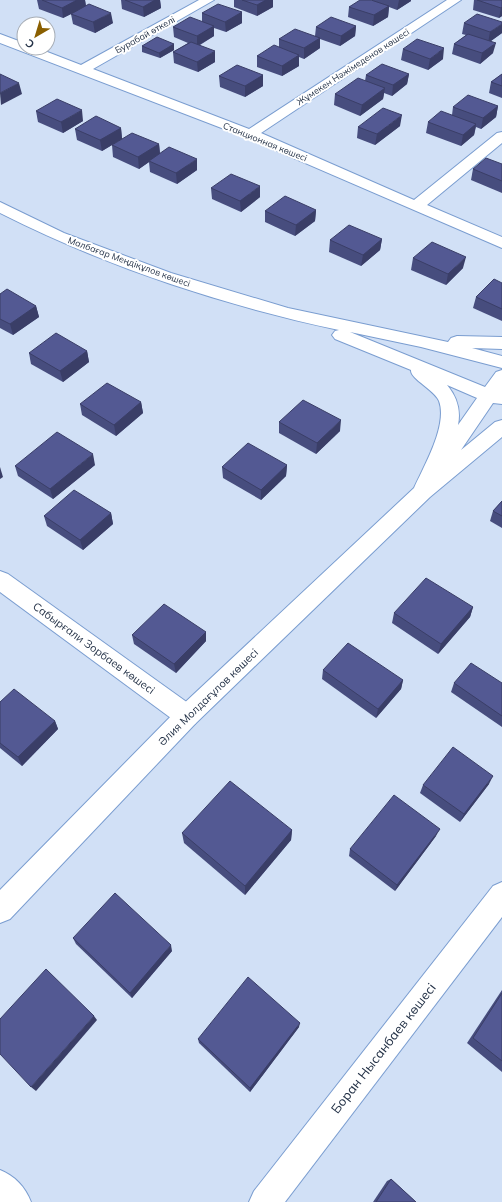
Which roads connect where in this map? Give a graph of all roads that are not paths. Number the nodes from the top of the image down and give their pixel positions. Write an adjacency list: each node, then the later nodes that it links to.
1 (455, 0): 7 (street, Жұмекен Нәжімеденов көшесі)
2 (200, 1): 6 (street, Бурабай өткелі)
3 (0, 38): 4 (street, Станционная көшесі)
4 (16, 45)
5 (45, 56): 6 (street, Станционная көшесі)
6 (82, 70): 7 (street, Станционная көшесі)
7 (250, 134): 9 (street, Станционная көшесі)
8 (502, 136): 9 (street)
9 (416, 206): 11 (street, Станционная көшесі)
10 (0, 207): 12 (street, Малбағар Меңдіқұлов көшесі)
11 (502, 242)
12 (286, 313): 13 (street, Малбағар Меңдіқұлов көшесі); 15 (street, Малбағар Меңдіқұлов көшесі)
13 (421, 341): 14 (street); 16 (street, Малбағар Меңдіқұлов көшесі)
14 (502, 343)
15 (403, 360): 18 (street, Малбағар Меңдіқұлов көшесі); 20 (street)
16 (502, 362)
17 (502, 376): 18 (street, Әлия Молдағұлов көшесі)
18 (495, 396): 20 (street, Әлия Молдағұлов көшесі)
19 (502, 427): 20 (street, Әлия Молдағұлов көшесі)
20 (423, 492): 22 (street, Әлия Молдағұлов көшесі)
21 (0, 580): 22 (street, Сабырғали Зорбаев көшесі)
22 (187, 716): 24 (street, Әлия Молдағұлов көшесі)
23 (502, 894): 27 (street, Боран Нысанбаев көшесі)
24 (0, 909)
25 (0, 1186): 26 (street)
26 (15, 1202)
27 (265, 1202)

